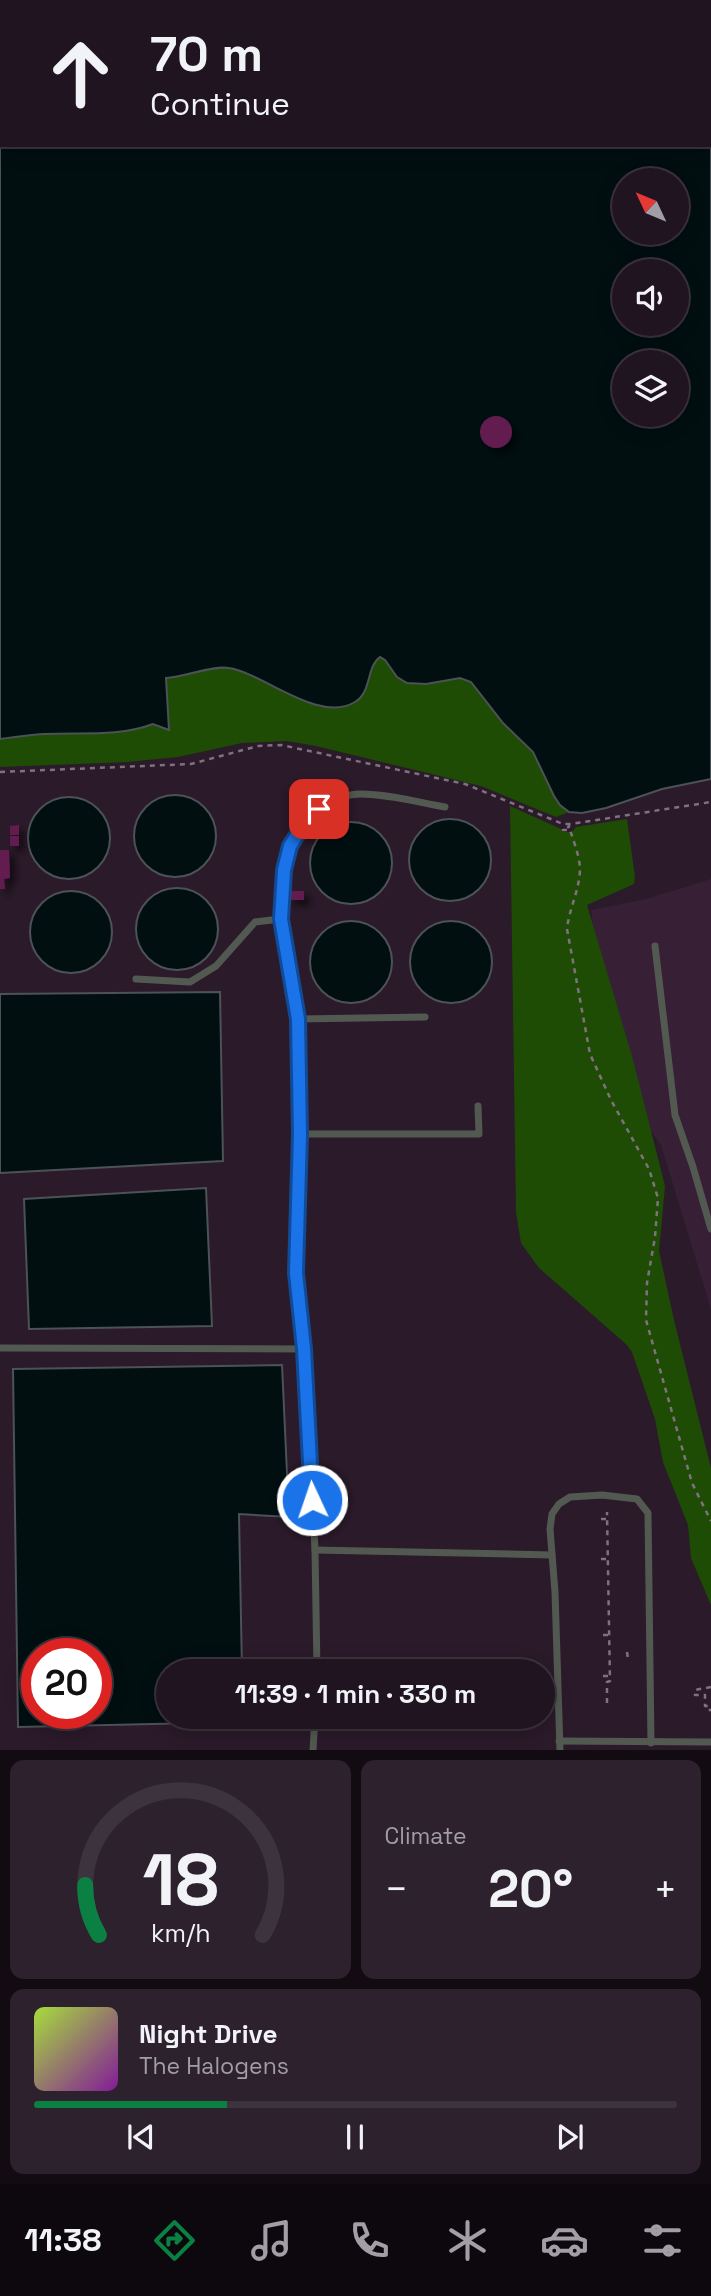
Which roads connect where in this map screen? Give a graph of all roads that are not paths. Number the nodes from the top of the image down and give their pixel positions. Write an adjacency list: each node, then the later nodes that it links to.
1 (445, 807): 2 (lane)
2 (281, 919): 4 (lane); 6 (lane)
3 (655, 946): 9 (lane)
4 (136, 979)
5 (425, 1017): 6 (lane)
6 (298, 1019): 8 (lane)
7 (478, 1106): 8 (lane)
8 (300, 1134): 11 (lane)
9 (711, 1229)
10 (0, 1348): 11 (lane)
11 (304, 1349): 12 (lane)
12 (315, 1550): 13 (lane); 14 (lane)
13 (552, 1555): 16 (lane); 18 (lane)
14 (317, 1659)
15 (314, 1729): 19 (lane)
16 (559, 1741): 18 (lane); 20 (lane)
17 (711, 1742): 18 (lane)
18 (652, 1743)
19 (313, 1750)
20 (560, 1750)

